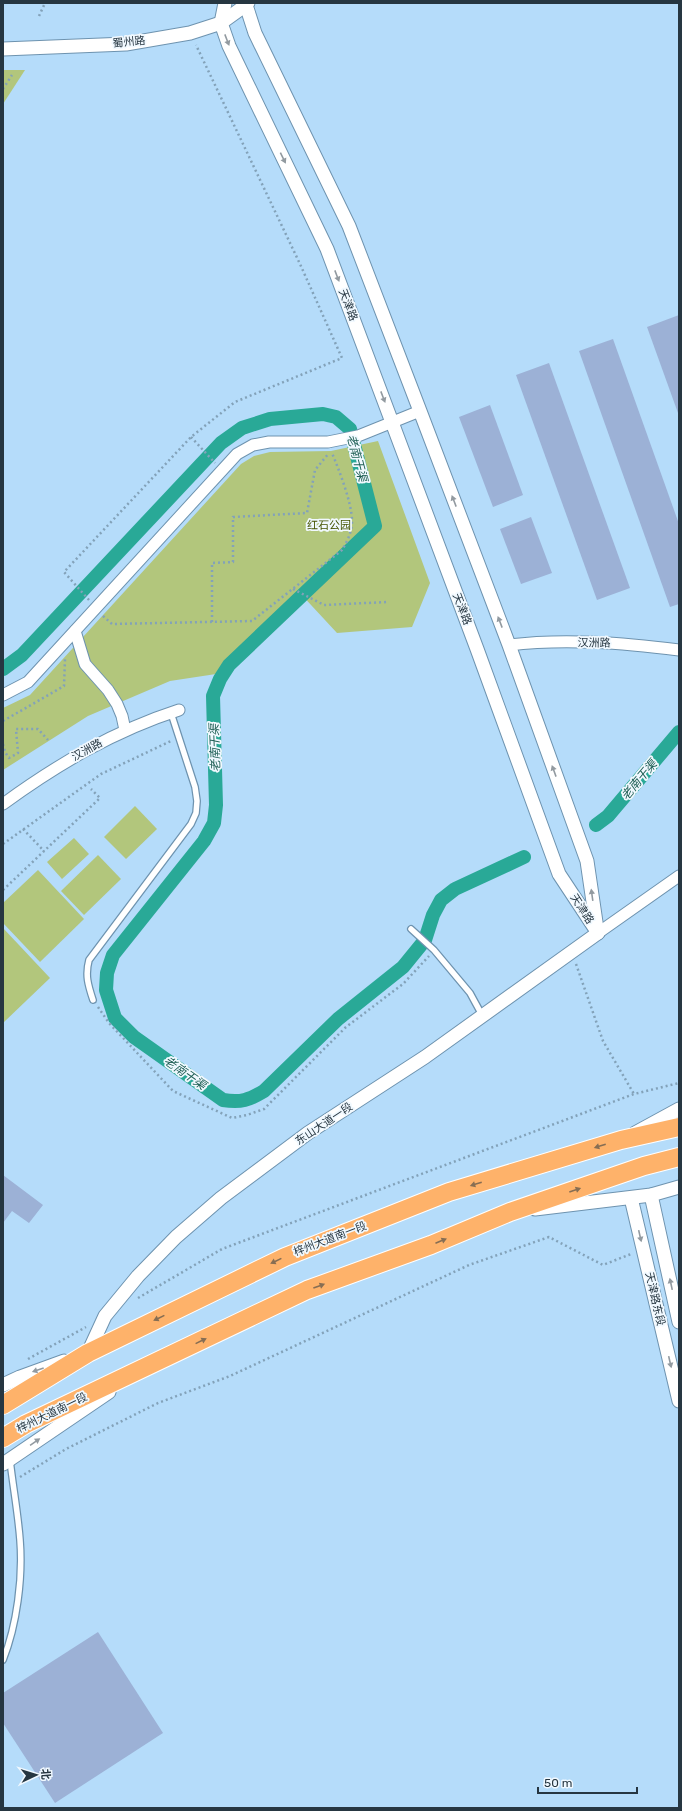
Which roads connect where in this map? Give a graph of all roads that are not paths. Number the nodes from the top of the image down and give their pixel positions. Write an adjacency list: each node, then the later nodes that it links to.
1 (225, 3): 3 (street)
2 (247, 4): 3 (street, 蜀州路); 5 (street, 天津路)
3 (221, 23): 4 (street, 蜀州路); 6 (street, 天津路, one-way to 6)
4 (3, 49)
5 (420, 411): 6 (street); 8 (street, 天津路, one-way to 5)
6 (393, 422): 7 (street); 16 (street, 天津路)
7 (75, 631): 10 (street); 12 (street)
8 (509, 646): 9 (street, 汉洲路); 16 (street, 天津路, one-way to 8)
9 (679, 650)
10 (3, 695)
11 (175, 711): 12 (street, 汉洲路); 17 (lane)
12 (125, 730): 13 (street, 汉洲路)
13 (3, 804)
14 (679, 876): 16 (street)
15 (411, 928): 18 (lane)
16 (598, 933): 18 (street, 东山大道一段)
17 (93, 1000)
18 (482, 1016): 28 (street, 东山大道一段)
19 (679, 1109): 21 (street)
20 (679, 1127): 21 (highway, 梓州大道南一段)
21 (621, 1140): 28 (highway, 梓州大道南一段, one-way to 28)
22 (679, 1157): 26 (highway, 梓州大道南一段, one-way to 22)
23 (679, 1187): 24 (street)
24 (651, 1195): 25 (street); 27 (street, 天津路东段, one-way to 24)
25 (632, 1198): 26 (street); 31 (street, 天津路东段, one-way to 31)
26 (510, 1212): 29 (highway, 梓州大道南一段, one-way to 26)
27 (679, 1322)
28 (88, 1353): 30 (street, one-way to 30); 32 (highway, 梓州大道南一段)
29 (137, 1372): 33 (highway, 梓州大道南一段); 34 (street, one-way to 29)
30 (3, 1385)
31 (679, 1401)
32 (3, 1405)
33 (3, 1438)
34 (6, 1462): 35 (lane)
35 (3, 1660)

